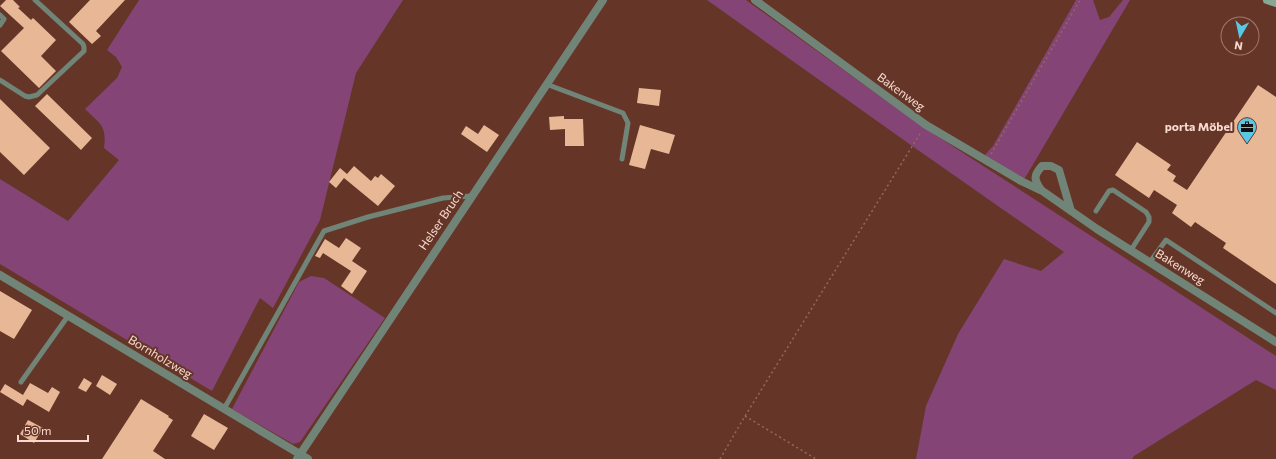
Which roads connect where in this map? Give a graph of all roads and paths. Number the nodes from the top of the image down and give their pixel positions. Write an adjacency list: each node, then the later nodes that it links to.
1 (35, 0): 9 (lane)
2 (602, 0): 10 (street, Helser Bruch)
3 (755, 0): 11 (street, Bakenweg)
4 (1080, 0): 13 (path)
5 (1267, 0): 6 (street)
6 (1276, 3)
7 (0, 15): 8 (lane)
8 (0, 25)
9 (0, 80)
10 (546, 84): 12 (lane); 15 (street, Helser Bruch)
11 (926, 125): 13 (street, Bakenweg); 26 (path)
12 (622, 159)
13 (988, 161): 14 (street, Bakenweg)
14 (1041, 190): 16 (street, Bakenweg); 16 (street)
15 (472, 196): 25 (lane); 27 (street, Helser Bruch)
16 (1071, 211): 18 (street, Bakenweg)
17 (1096, 211): 18 (lane)
18 (1131, 250): 19 (street, Bakenweg)
19 (1150, 262): 21 (lane); 23 (street, Bakenweg)
20 (0, 275): 22 (street, Bornholzweg)
21 (1276, 313)
22 (68, 316): 24 (lane); 25 (street, Bornholzweg)
23 (1276, 342)
24 (21, 382)
25 (224, 409): 27 (street, Bornholzweg)
26 (745, 416): 29 (path); 30 (path)
27 (299, 457): 28 (street, Bornholzweg)
28 (308, 459)
29 (720, 459)
30 (816, 459)

